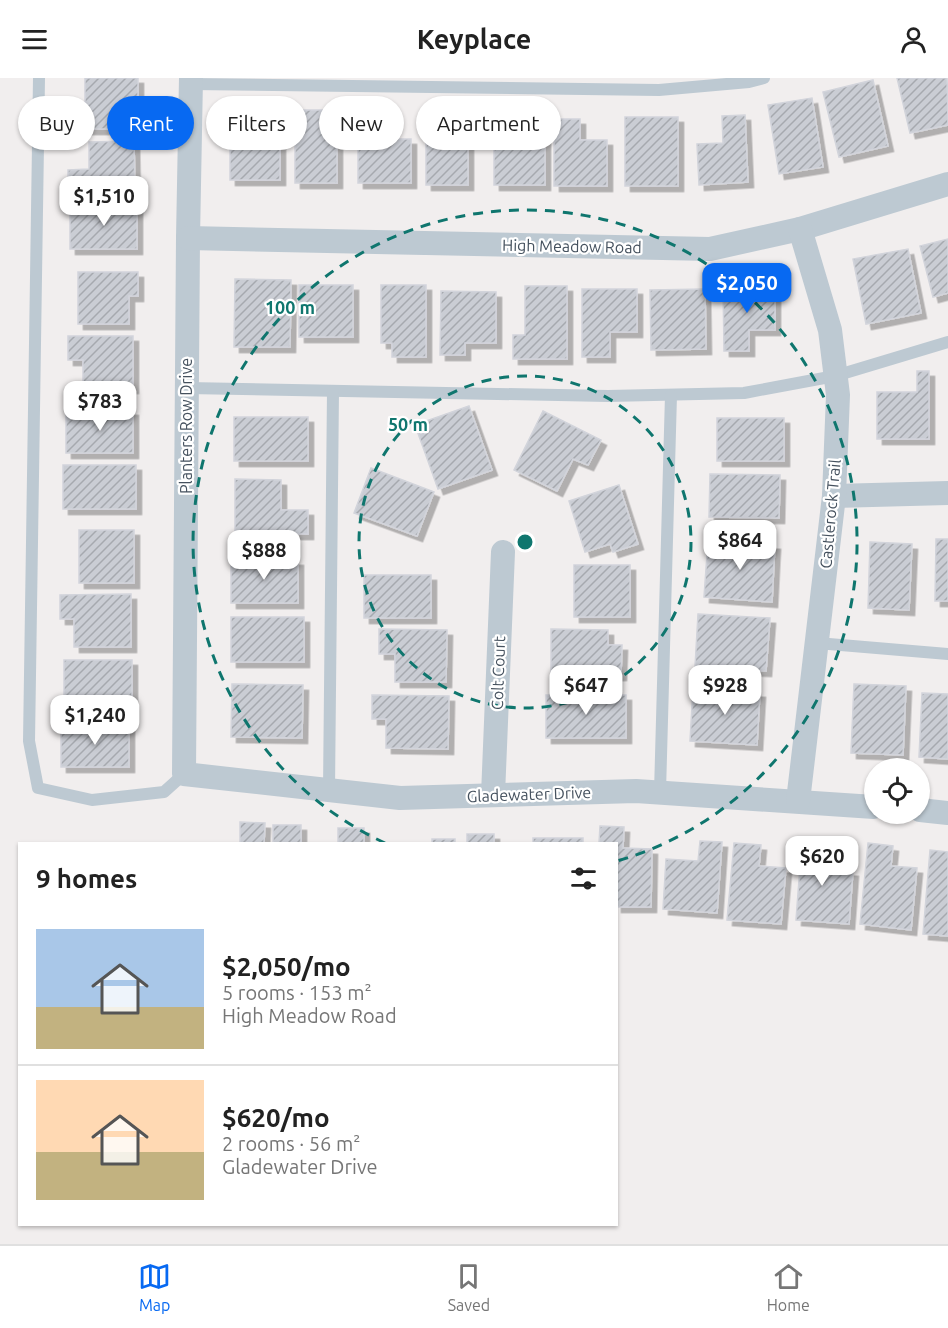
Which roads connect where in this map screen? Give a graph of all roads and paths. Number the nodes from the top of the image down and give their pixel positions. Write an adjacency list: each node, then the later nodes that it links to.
1 (39, 78): 17 (lane)
2 (764, 78): 3 (lane)
3 (191, 81): 6 (street, Planters Row Drive)
4 (948, 184): 5 (street, High Meadow Road)
5 (800, 230): 6 (street, High Meadow Road); 8 (street, Castlerock Trail)
6 (188, 238): 9 (street, Planters Row Drive)
7 (948, 342): 8 (lane)
8 (835, 376): 11 (lane); 13 (street, Castlerock Trail)
9 (187, 388): 10 (lane); 17 (street, Planters Row Drive)
10 (333, 391): 11 (lane); 18 (lane)
11 (671, 394): 19 (lane)
12 (948, 493): 13 (street)
13 (834, 496): 15 (street, Castlerock Trail)
14 (503, 552): 20 (street, Colt Court)
15 (817, 643): 16 (lane); 21 (street, Castlerock Trail)
16 (948, 654)
17 (184, 774): 18 (street, Gladewater Drive)
18 (329, 790): 20 (street, Gladewater Drive)
19 (660, 792): 20 (street, Gladewater Drive); 21 (street, Gladewater Drive)
20 (493, 795)
21 (798, 801): 22 (street, Gladewater Drive)
22 (864, 806)
23 (930, 811): 24 (street)
24 (948, 813)

